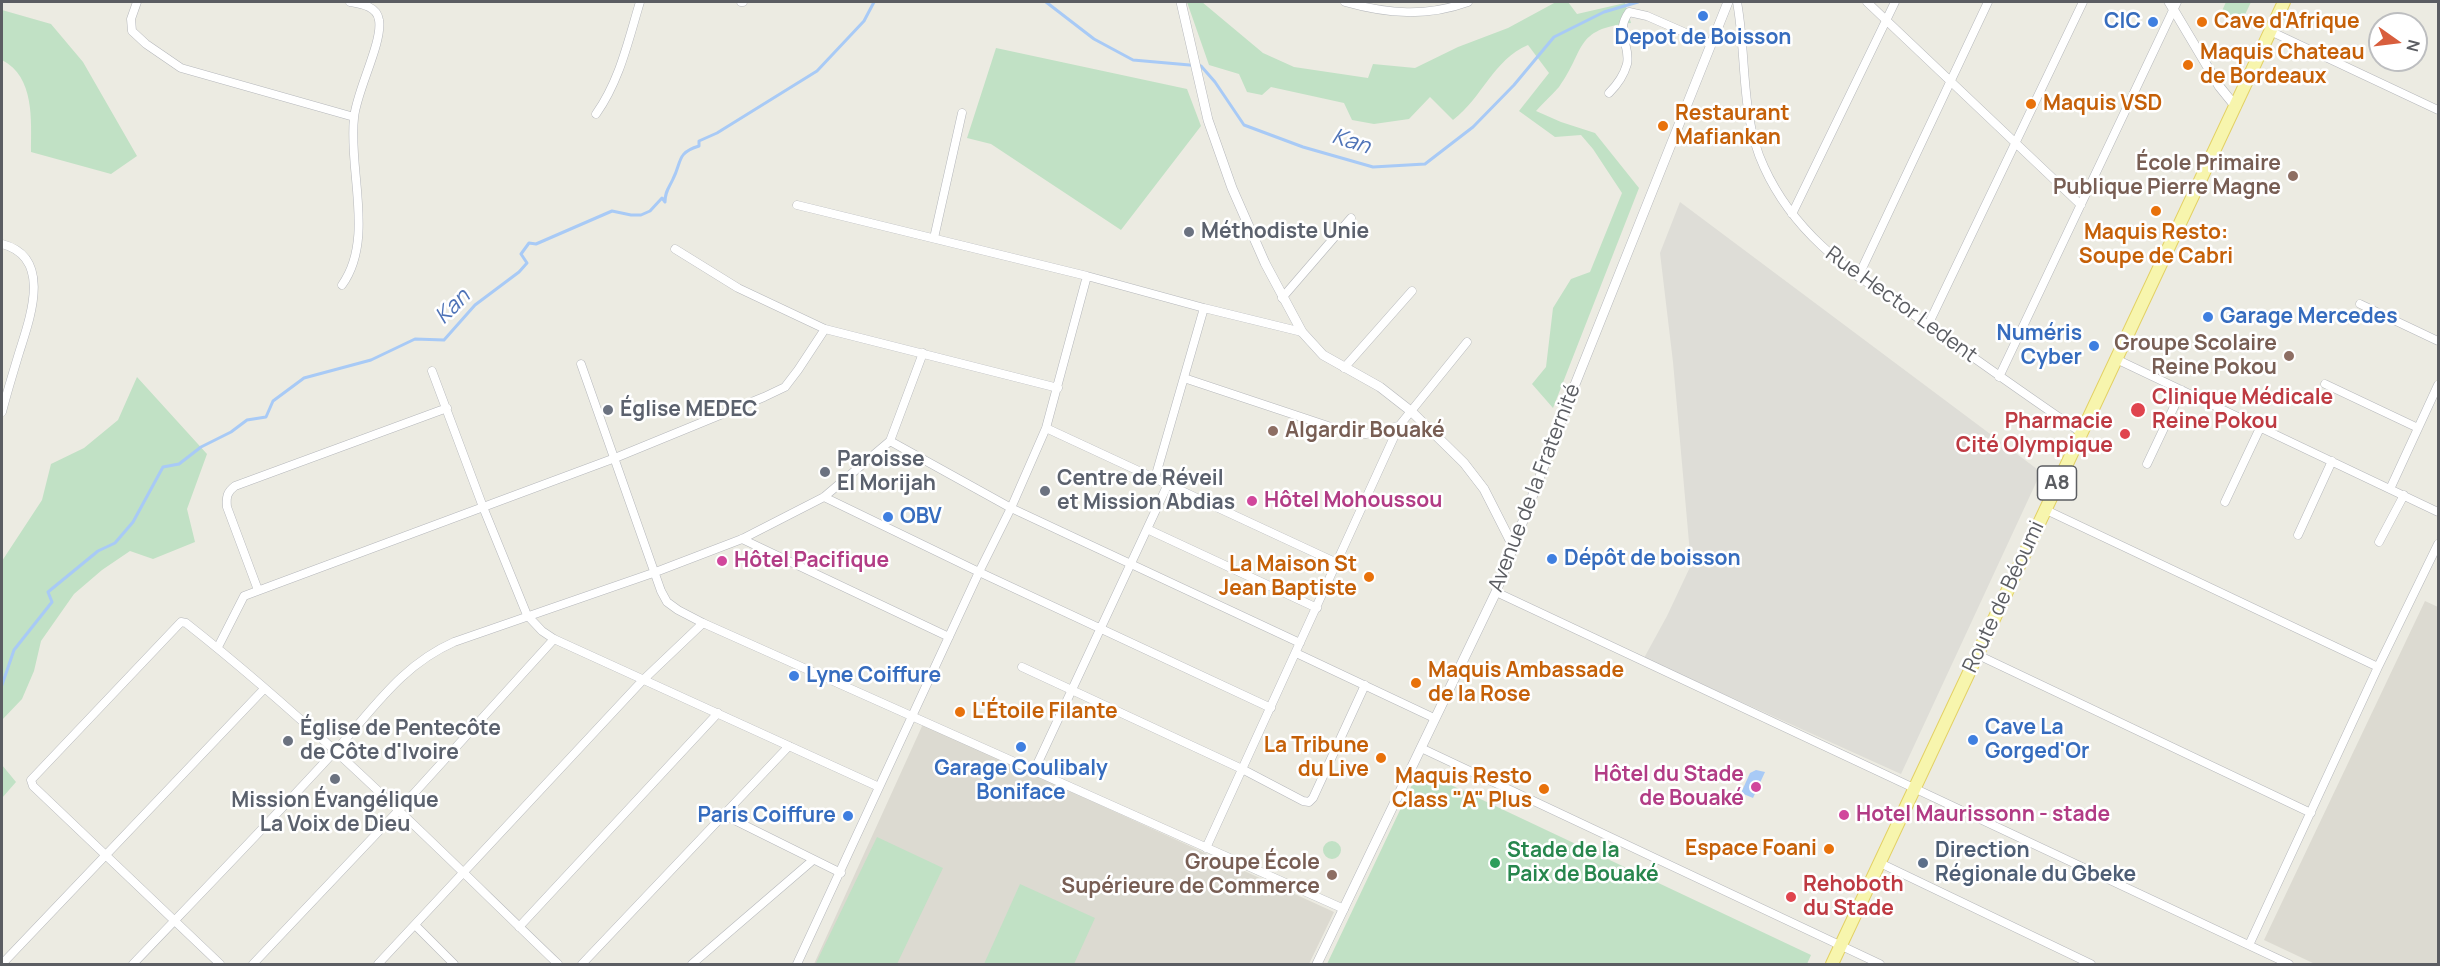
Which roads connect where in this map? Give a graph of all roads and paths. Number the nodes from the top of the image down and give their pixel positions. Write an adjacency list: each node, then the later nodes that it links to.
1 (137, 2): 24 (street)
2 (350, 2): 24 (street)
3 (640, 2): 23 (street)
4 (1181, 2): 37 (street)
5 (1345, 2): 6 (street)
6 (1468, 2)
7 (1728, 2): 17 (street, Avenue de la Fraternité)
8 (1737, 2): 28 (street, Rue Hector Ledent)
9 (1868, 2): 15 (street)
10 (1896, 2): 15 (street)
11 (1988, 2): 18 (street)
12 (2084, 2): 25 (street)
13 (2284, 2): 16 (main road, Route de Béoumi / A8)
14 (2173, 4): 20 (street); 27 (street)
15 (1887, 20): 18 (street); 28 (street)
16 (2270, 32): 20 (main road, Route de Béoumi / A8); 21 (street)
17 (1711, 44): 19 (street); 83 (street, Avenue de la Fraternité)
18 (1950, 81): 25 (street); 34 (street)
19 (1610, 93)
20 (2236, 107): 46 (main road, Route de Béoumi / A8)
21 (2439, 110)
22 (962, 113): 30 (street)
23 (596, 114)
24 (354, 117): 35 (street)
25 (2015, 143): 27 (street); 40 (street)
26 (797, 205): 30 (street)
27 (2081, 205): 50 (street)
28 (1792, 214): 34 (street, Rue Hector Ledent)
29 (1351, 218): 37 (street)
30 (934, 238): 33 (street)
31 (2, 244): 57 (street)
32 (675, 249): 41 (street)
33 (1087, 276): 39 (street); 54 (street)
34 (1858, 277): 40 (street, Rue Hector Ledent)
35 (342, 285)
36 (1412, 291): 48 (street)
37 (1282, 298): 42 (street)
38 (2360, 304): 43 (street)
39 (1204, 308): 42 (street); 51 (street)
40 (1928, 325): 50 (street, Rue Hector Ledent)
41 (825, 329): 45 (street); 65 (street)
42 (1302, 333): 48 (street)
43 (2439, 341)
44 (1467, 342): 58 (street)
45 (923, 353): 54 (street); 64 (street)
46 (2116, 359): 55 (street); 63 (main road, Route de Béoumi / A8)
47 (581, 364): 65 (street)
48 (1344, 368): 58 (street)
49 (432, 371): 56 (street)
50 (1999, 377): 63 (street, Rue Hector Ledent)
51 (1184, 378): 59 (street); 68 (street)
52 (2325, 384): 62 (street)
53 (2439, 386): 62 (street)
54 (1058, 388): 60 (street)
55 (2182, 390): 61 (street); 67 (street)
56 (447, 408): 74 (street); 88 (street)
57 (2, 412)
58 (1412, 412): 59 (street); 83 (street)
59 (1399, 426): 84 (street)
60 (1046, 428): 68 (street); 75 (street)
61 (2260, 428): 66 (street); 73 (street)
62 (2418, 428): 70 (street)
63 (2082, 433): 76 (main road, Route de Béoumi / A8)
64 (890, 441): 72 (street); 75 (street)
65 (615, 458): 74 (street); 87 (street)
66 (2332, 461): 70 (street); 79 (street)
67 (2147, 464)
68 (1155, 478): 69 (street)
69 (1168, 484): 78 (street); 84 (street)
70 (2390, 489): 71 (street)
71 (2403, 495): 77 (street); 81 (street)
72 (824, 497): 80 (street); 86 (street)
73 (2225, 502)
74 (483, 507): 88 (street); 91 (street)
75 (1011, 508): 85 (street); 86 (street)
76 (2044, 509): 99 (main road, Route de Béoumi / A8); 101 (street)
77 (2439, 512)
78 (1147, 529): 85 (street); 90 (street)
79 (2298, 535)
80 (742, 539): 87 (street); 94 (street)
81 (2379, 542)
82 (2439, 543): 101 (street)
83 (1514, 548): 89 (street, Avenue de la Fraternité)
84 (1337, 563): 90 (street)
85 (1131, 564): 93 (street); 96 (street)
86 (979, 572): 93 (street); 94 (street)
87 (653, 573): 91 (street); 92 (street)
88 (258, 590): 97 (street)
89 (1496, 592): 109 (street, Avenue de la Fraternité); 116 (street)
90 (1317, 608): 96 (street)
91 (527, 615): 95 (street); 112 (street)
92 (703, 623): 102 (street); 108 (street)
93 (1101, 629): 105 (street); 106 (street)
94 (949, 637): 108 (street)
95 (554, 639): 102 (street); 117 (street)
96 (1300, 643): 98 (street)
97 (218, 647): 104 (street); 121 (street)
98 (1296, 653): 103 (street); 106 (street)
99 (1978, 655): 116 (main road, Route de Béoumi / A8); 118 (street)
100 (1022, 667): 105 (street)
101 (2378, 668): 118 (street)
102 (642, 681): 107 (street); 125 (street)
103 (1365, 685): 109 (street); 113 (street)
104 (264, 689): 112 (street); 121 (street)
105 (1071, 689): 113 (street); 114 (street)
106 (1270, 708): 113 (street)
107 (718, 713): 110 (street); 129 (street)
108 (912, 717): 114 (street); 115 (street)
109 (1434, 718): 111 (street, Avenue de la Fraternité)
110 (789, 746): 115 (street); 119 (street)
111 (1421, 748): 126 (street, Avenue de la Fraternité); 131 (street)
112 (335, 751): 117 (street); 127 (street)
113 (1242, 769): 120 (street)
114 (1034, 771): 120 (street)
115 (879, 787): 124 (street)
116 (1915, 787): 123 (main road, Route de Béoumi / A8); 130 (street)
117 (398, 811): 125 (street); 135 (street)
118 (2311, 813): 130 (street)
119 (723, 815): 122 (street); 139 (street)
120 (1206, 848): 126 (street)
121 (106, 855): 127 (street); 132 (street)
122 (813, 860): 124 (street); 140 (street)
123 (1880, 863): 131 (main road, Route de Béoumi / A8); 145 (street)
124 (841, 873): 141 (street)
125 (464, 874): 128 (street); 129 (street)
126 (1344, 909): 142 (street, Avenue de la Fraternité)
127 (174, 921): 133 (street); 134 (street)
128 (415, 925): 136 (street); 137 (street)
129 (519, 927): 138 (street)
130 (2249, 945): 146 (street)
131 (1841, 946): 143 (main road, Route de Béoumi / A8); 144 (street)
132 (2, 964)
133 (133, 964)
134 (220, 964)
135 (253, 964)
136 (378, 964)
137 (454, 964)
138 (558, 964)
139 (582, 964)
140 (692, 964)
141 (797, 964)
142 (1317, 964)
143 (1832, 964)
144 (1880, 964)
145 (2091, 964)
146 (2289, 964)

